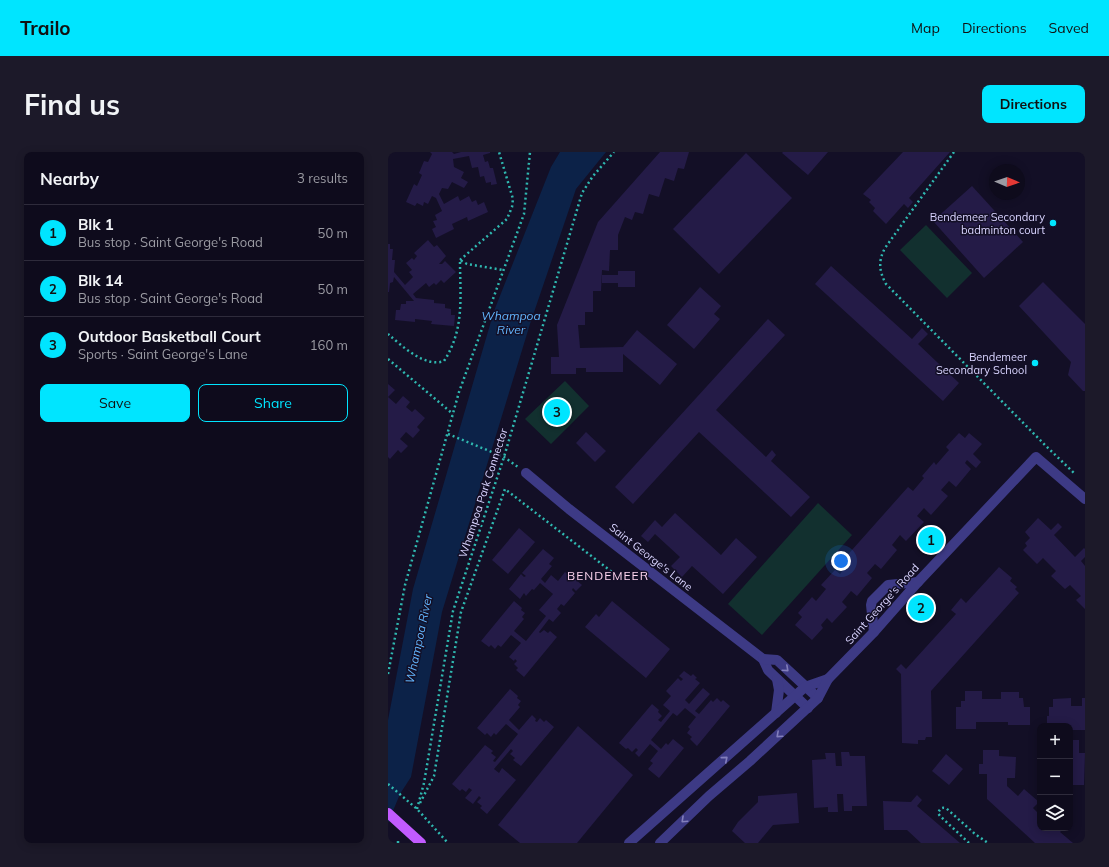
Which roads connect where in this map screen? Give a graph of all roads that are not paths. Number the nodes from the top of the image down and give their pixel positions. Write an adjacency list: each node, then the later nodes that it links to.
1 (526, 472): 5 (street, Saint George's Lane)
2 (1085, 499): 3 (street, Saint George's Road)
3 (918, 582): 4 (street, Saint George's Road); 4 (street)
4 (874, 632): 7 (street, Saint George's Road)
5 (763, 659): 6 (street, Saint George's Lane); 8 (street, Saint George's Lane, one-way to 8)
6 (777, 679): 9 (street, Saint George's Lane); 12 (street)
7 (828, 679): 8 (street, Saint George's Road); 10 (street, Saint George's Road)
8 (805, 686): 9 (street, Saint George's Road); 10 (street, Saint George's Lane)
9 (795, 696): 11 (street, Saint George's Lane); 12 (street, Saint George's Road)
10 (818, 698): 11 (street, Saint George's Road)
11 (808, 708): 16 (street, Saint George's Road, one-way to 16)
12 (776, 713): 15 (street, Saint George's Road, one-way to 12)
13 (388, 813): 14 (main road)
14 (420, 843)
15 (629, 843)
16 (660, 843)

